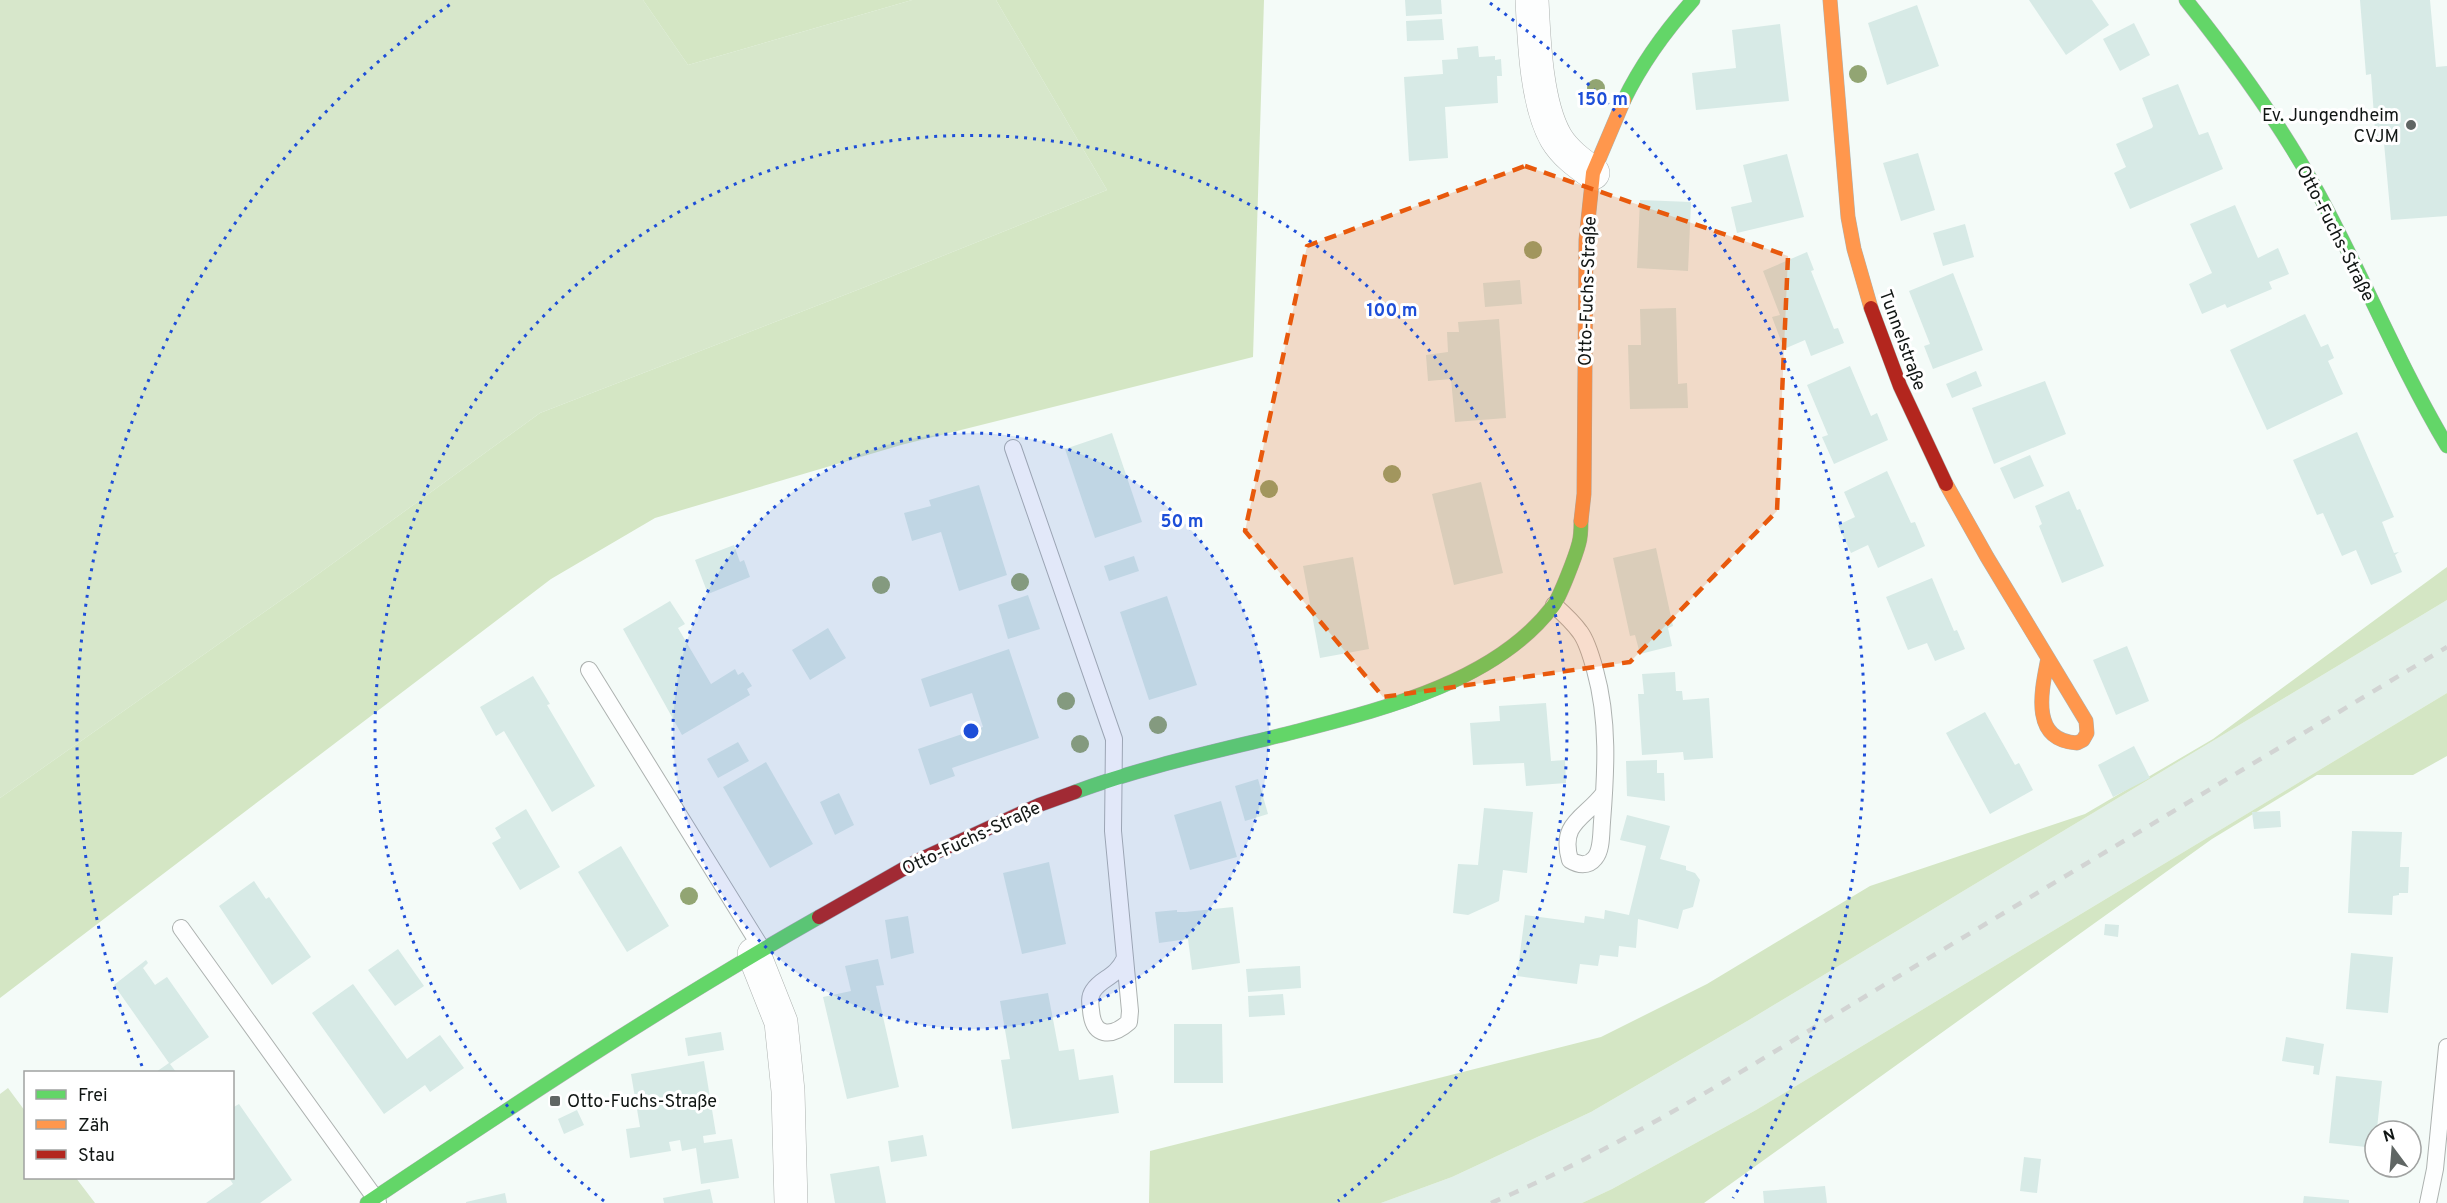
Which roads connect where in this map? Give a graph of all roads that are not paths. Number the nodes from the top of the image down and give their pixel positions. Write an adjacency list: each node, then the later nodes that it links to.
1 (1532, 0): 5 (street)
2 (1693, 0): 5 (street, Otto-Fuchs-Straße)
3 (1830, 0): 9 (street, Tunnelstraße)
4 (2186, 0): 6 (street, Otto-Fuchs-Straße)
5 (1593, 173): 8 (street, Otto-Fuchs-Straße)
6 (2447, 447)
7 (1013, 448): 11 (lane)
8 (1554, 605): 11 (street, Otto-Fuchs-Straße); 12 (lane)
9 (2048, 658): 9 (street, Tunnelstraße)
10 (589, 670): 14 (lane)
11 (1114, 777): 14 (street, Otto-Fuchs-Straße); 15 (lane)
12 (1604, 793)
13 (181, 927): 17 (lane, Otto-Fuchs-Straße)
14 (758, 952): 17 (street, Otto-Fuchs-Straße); 18 (street)
15 (1125, 958)
16 (2447, 1047): 19 (lane)
17 (374, 1201)
18 (791, 1203)
19 (2428, 1203)

